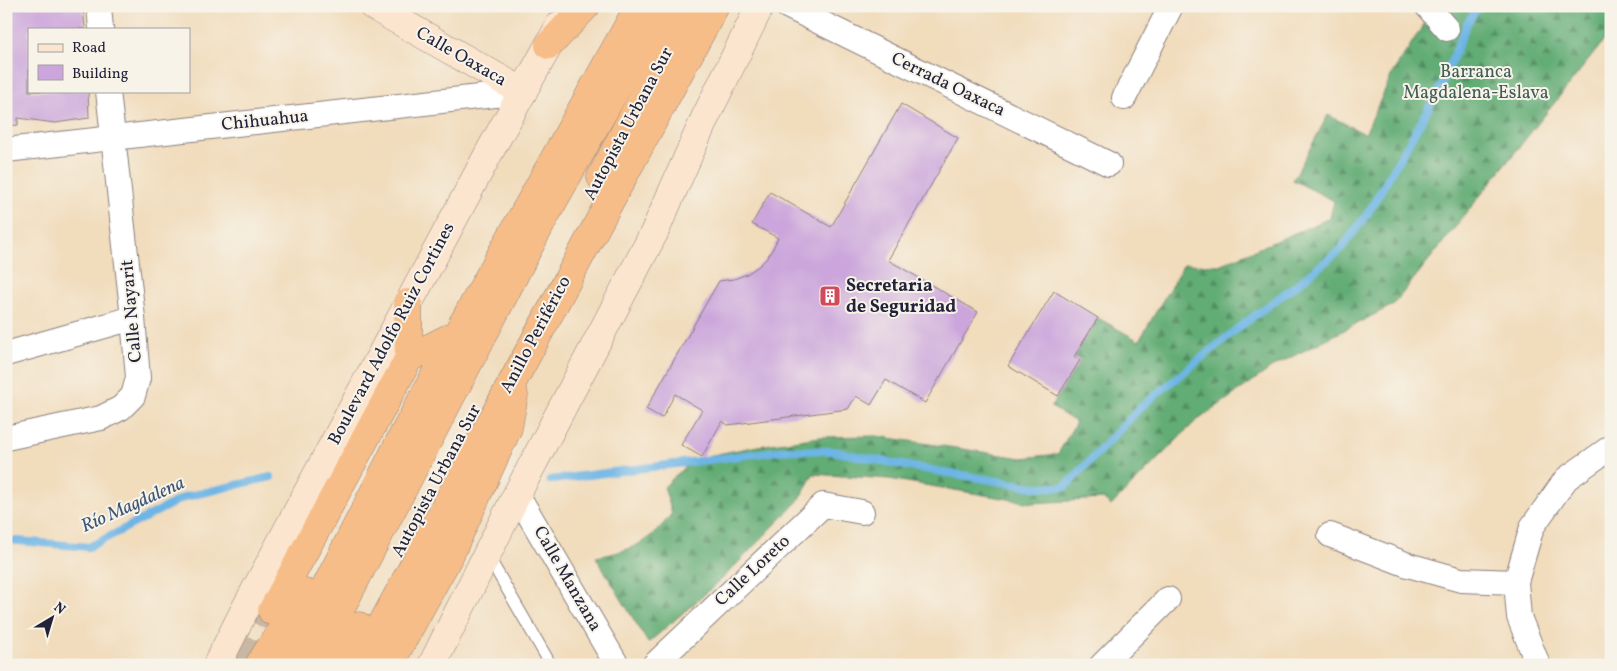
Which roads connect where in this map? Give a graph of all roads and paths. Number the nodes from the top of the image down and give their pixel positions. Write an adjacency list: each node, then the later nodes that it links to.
1 (99, 6): 12 (street)
2 (373, 6): 16 (main road, Calle Oaxaca)
3 (571, 6): 14 (main road, Boulevard Adolfo Ruiz Cortines)
4 (586, 6): 14 (highway)
5 (639, 6): 23 (highway)
6 (662, 6): 40 (highway, Autopista Urbana Sur)
7 (760, 6): 30 (main road)
8 (787, 6): 20 (street, Cerrada Oaxaca)
9 (1171, 6): 17 (street)
10 (1427, 6): 13 (street)
11 (708, 9): 26 (highway, Anillo Periférico); 41 (highway, Autopista Urbana Sur)
12 (101, 28)
13 (1447, 29)
14 (549, 45): 16 (main road, Boulevard Adolfo Ruiz Cortines)
15 (108, 92): 18 (street, Calle Nayarit)
16 (523, 92): 18 (street, Chihuahua); 21 (main road, Boulevard Adolfo Ruiz Cortines)
17 (1124, 98)
18 (114, 137): 19 (street, Chihuahua); 22 (street, Calle Nayarit)
19 (6, 150)
20 (1109, 164)
21 (408, 303): 25 (highway); 37 (main road, Boulevard Adolfo Ruiz Cortines)
22 (133, 318): 24 (street); 27 (street, Calle Nayarit)
23 (457, 334): 25 (highway); 28 (highway)
24 (6, 354)
25 (409, 358): 36 (highway)
26 (520, 365): 42 (highway, Anillo Periférico); 43 (highway)
27 (6, 438)
28 (400, 442): 38 (highway); 39 (highway)
29 (1611, 447): 34 (street)
30 (517, 494): 33 (main road); 46 (street, Calle Manzana)
31 (862, 512): 47 (street, Calle Loreto)
32 (1330, 535): 34 (street)
33 (487, 553): 44 (main road); 45 (lane)
34 (1516, 582): 49 (street)
35 (1168, 599): 48 (street)
36 (272, 611)
37 (217, 665)
38 (259, 665)
39 (286, 665)
40 (311, 665)
41 (338, 665)
42 (360, 665)
43 (390, 665)
44 (432, 665)
45 (551, 665)
46 (617, 665)
47 (654, 665)
48 (1102, 665)
49 (1538, 665)

